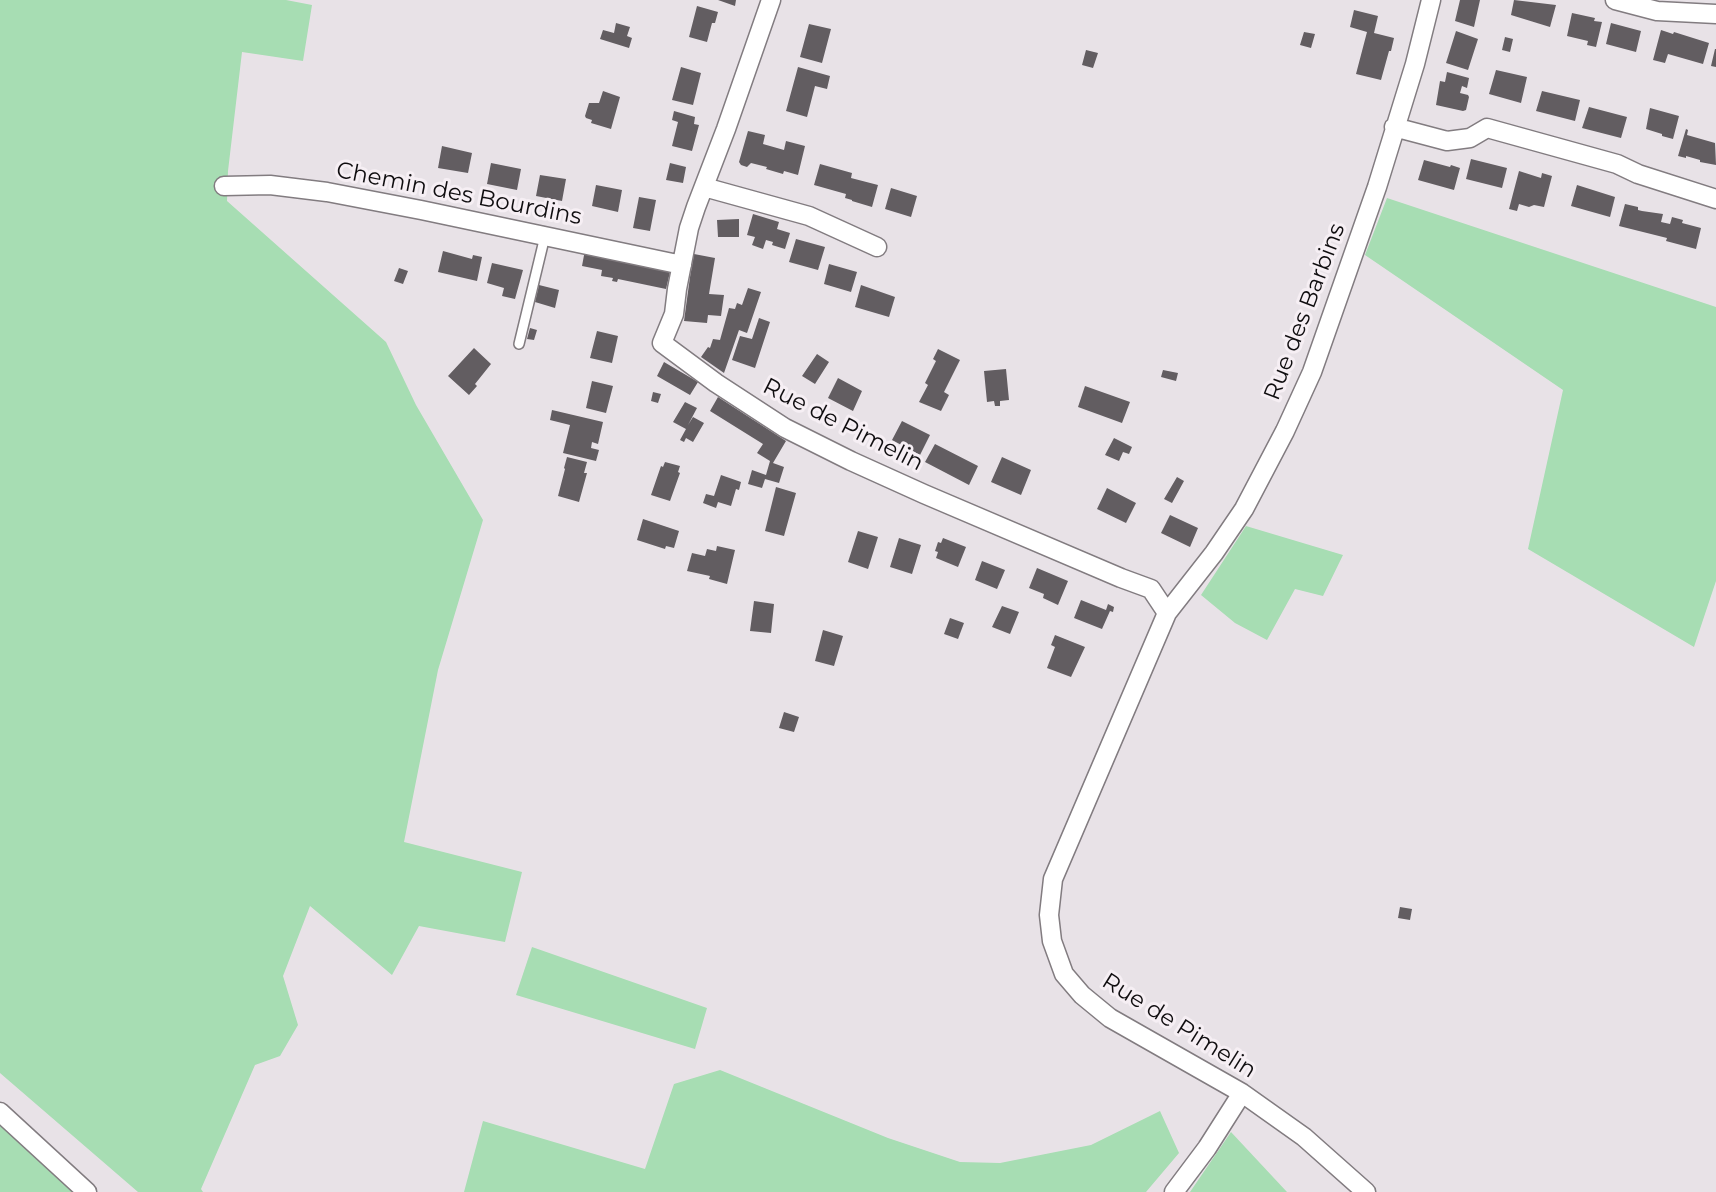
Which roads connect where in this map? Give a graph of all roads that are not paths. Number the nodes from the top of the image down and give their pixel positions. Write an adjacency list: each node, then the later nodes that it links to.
1 (771, 0): 7 (street, Rue de Pimelin)
2 (1431, 0): 5 (street, Rue des Barbins)
3 (1615, 0): 4 (street)
4 (1716, 13)
5 (1394, 127): 8 (street); 14 (street, Rue des Barbins)
6 (223, 186): 9 (street, Chemin des Bourdins)
7 (704, 187): 10 (street); 11 (street, Rue de Pimelin)
8 (1716, 199)
9 (545, 236): 11 (street, Chemin des Bourdins); 12 (lane)
10 (877, 247)
11 (682, 265): 13 (street, Rue de Pimelin)
12 (519, 344)
13 (1151, 589): 14 (street, Rue de Pimelin); 15 (street)
14 (1179, 596): 15 (street, Rue des Barbins)
15 (1167, 613): 16 (street, Rue de Pimelin)
16 (1242, 1093): 19 (street); 20 (street, Rue de Pimelin)
17 (0, 1112): 18 (street)
18 (88, 1192)
19 (1174, 1192)
20 (1366, 1192)

